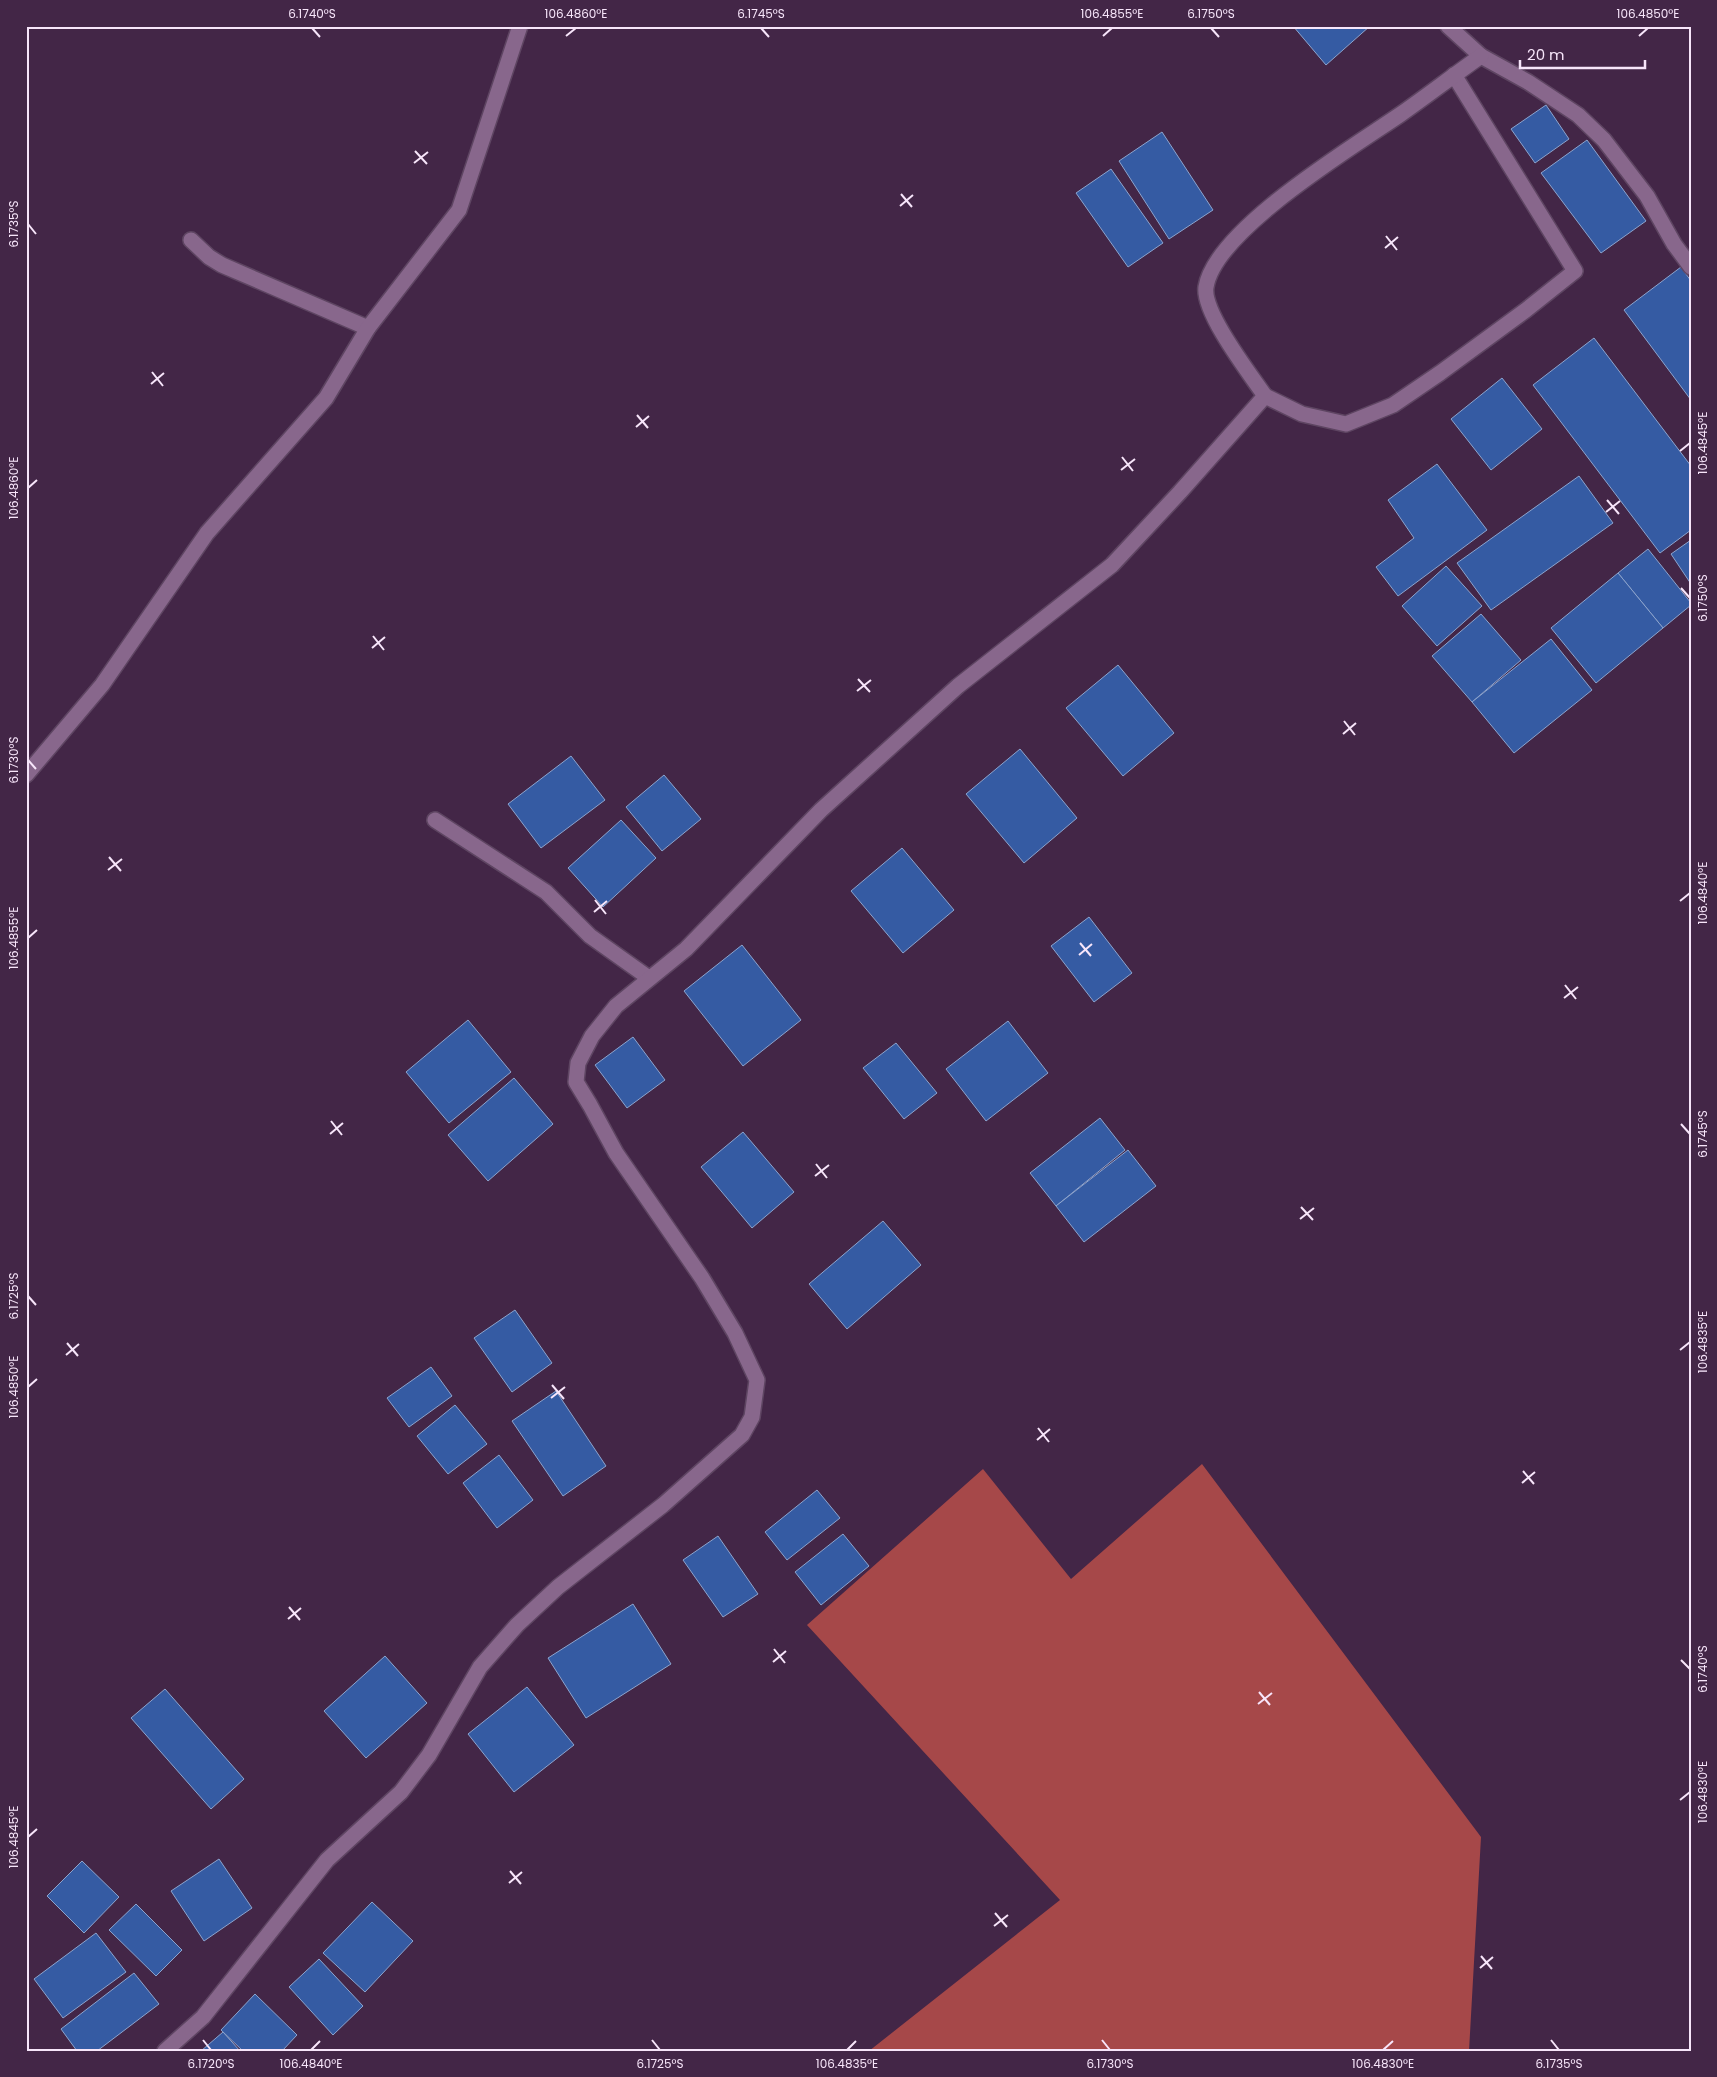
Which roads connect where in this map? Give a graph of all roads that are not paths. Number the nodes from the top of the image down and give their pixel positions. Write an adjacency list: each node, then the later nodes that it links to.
1 (520, 26): 7 (street)
2 (1448, 26): 3 (street)
3 (1481, 56): 4 (street); 6 (street)
4 (1454, 75): 8 (street); 8 (street)
5 (191, 240): 7 (street)
6 (1691, 267)
7 (368, 328): 9 (street)
8 (1265, 396): 11 (street)
9 (26, 775)
10 (435, 820): 11 (street)
11 (649, 978): 12 (street)
12 (164, 2051)

